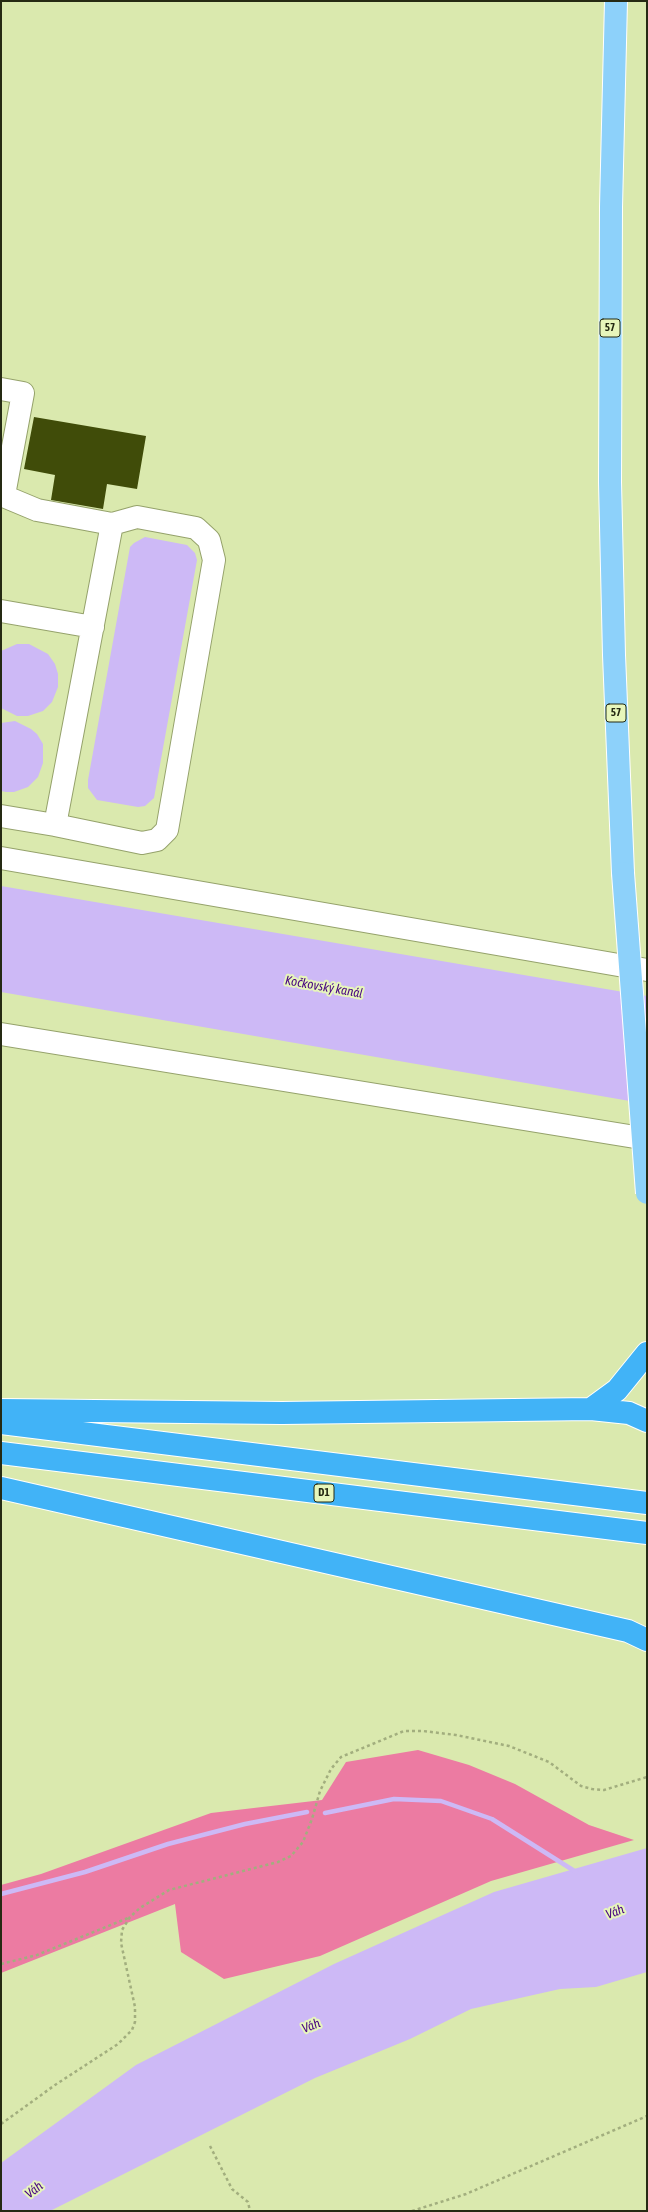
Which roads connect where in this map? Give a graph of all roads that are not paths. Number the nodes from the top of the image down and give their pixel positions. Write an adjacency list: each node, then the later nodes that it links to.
1 (616, 1): 13 (main road, 57, bridge)
2 (1, 389): 3 (street)
3 (2, 495): 4 (street)
4 (112, 524): 6 (street); 8 (street)
5 (1, 611): 6 (street)
6 (93, 627): 8 (street)
7 (1, 816): 8 (street)
8 (55, 825)
9 (1, 858): 10 (street)
10 (647, 970)
11 (1, 1034): 12 (street)
12 (647, 1139)
13 (647, 1196)
14 (647, 1353): 15 (highway)
15 (591, 1409): 16 (highway); 17 (highway)
16 (1, 1410)
17 (647, 1421)
18 (1, 1423): 21 (highway)
19 (1, 1453): 22 (highway, D1)
20 (1, 1488): 23 (highway)
21 (647, 1503)
22 (647, 1533)
23 (641, 1633)

